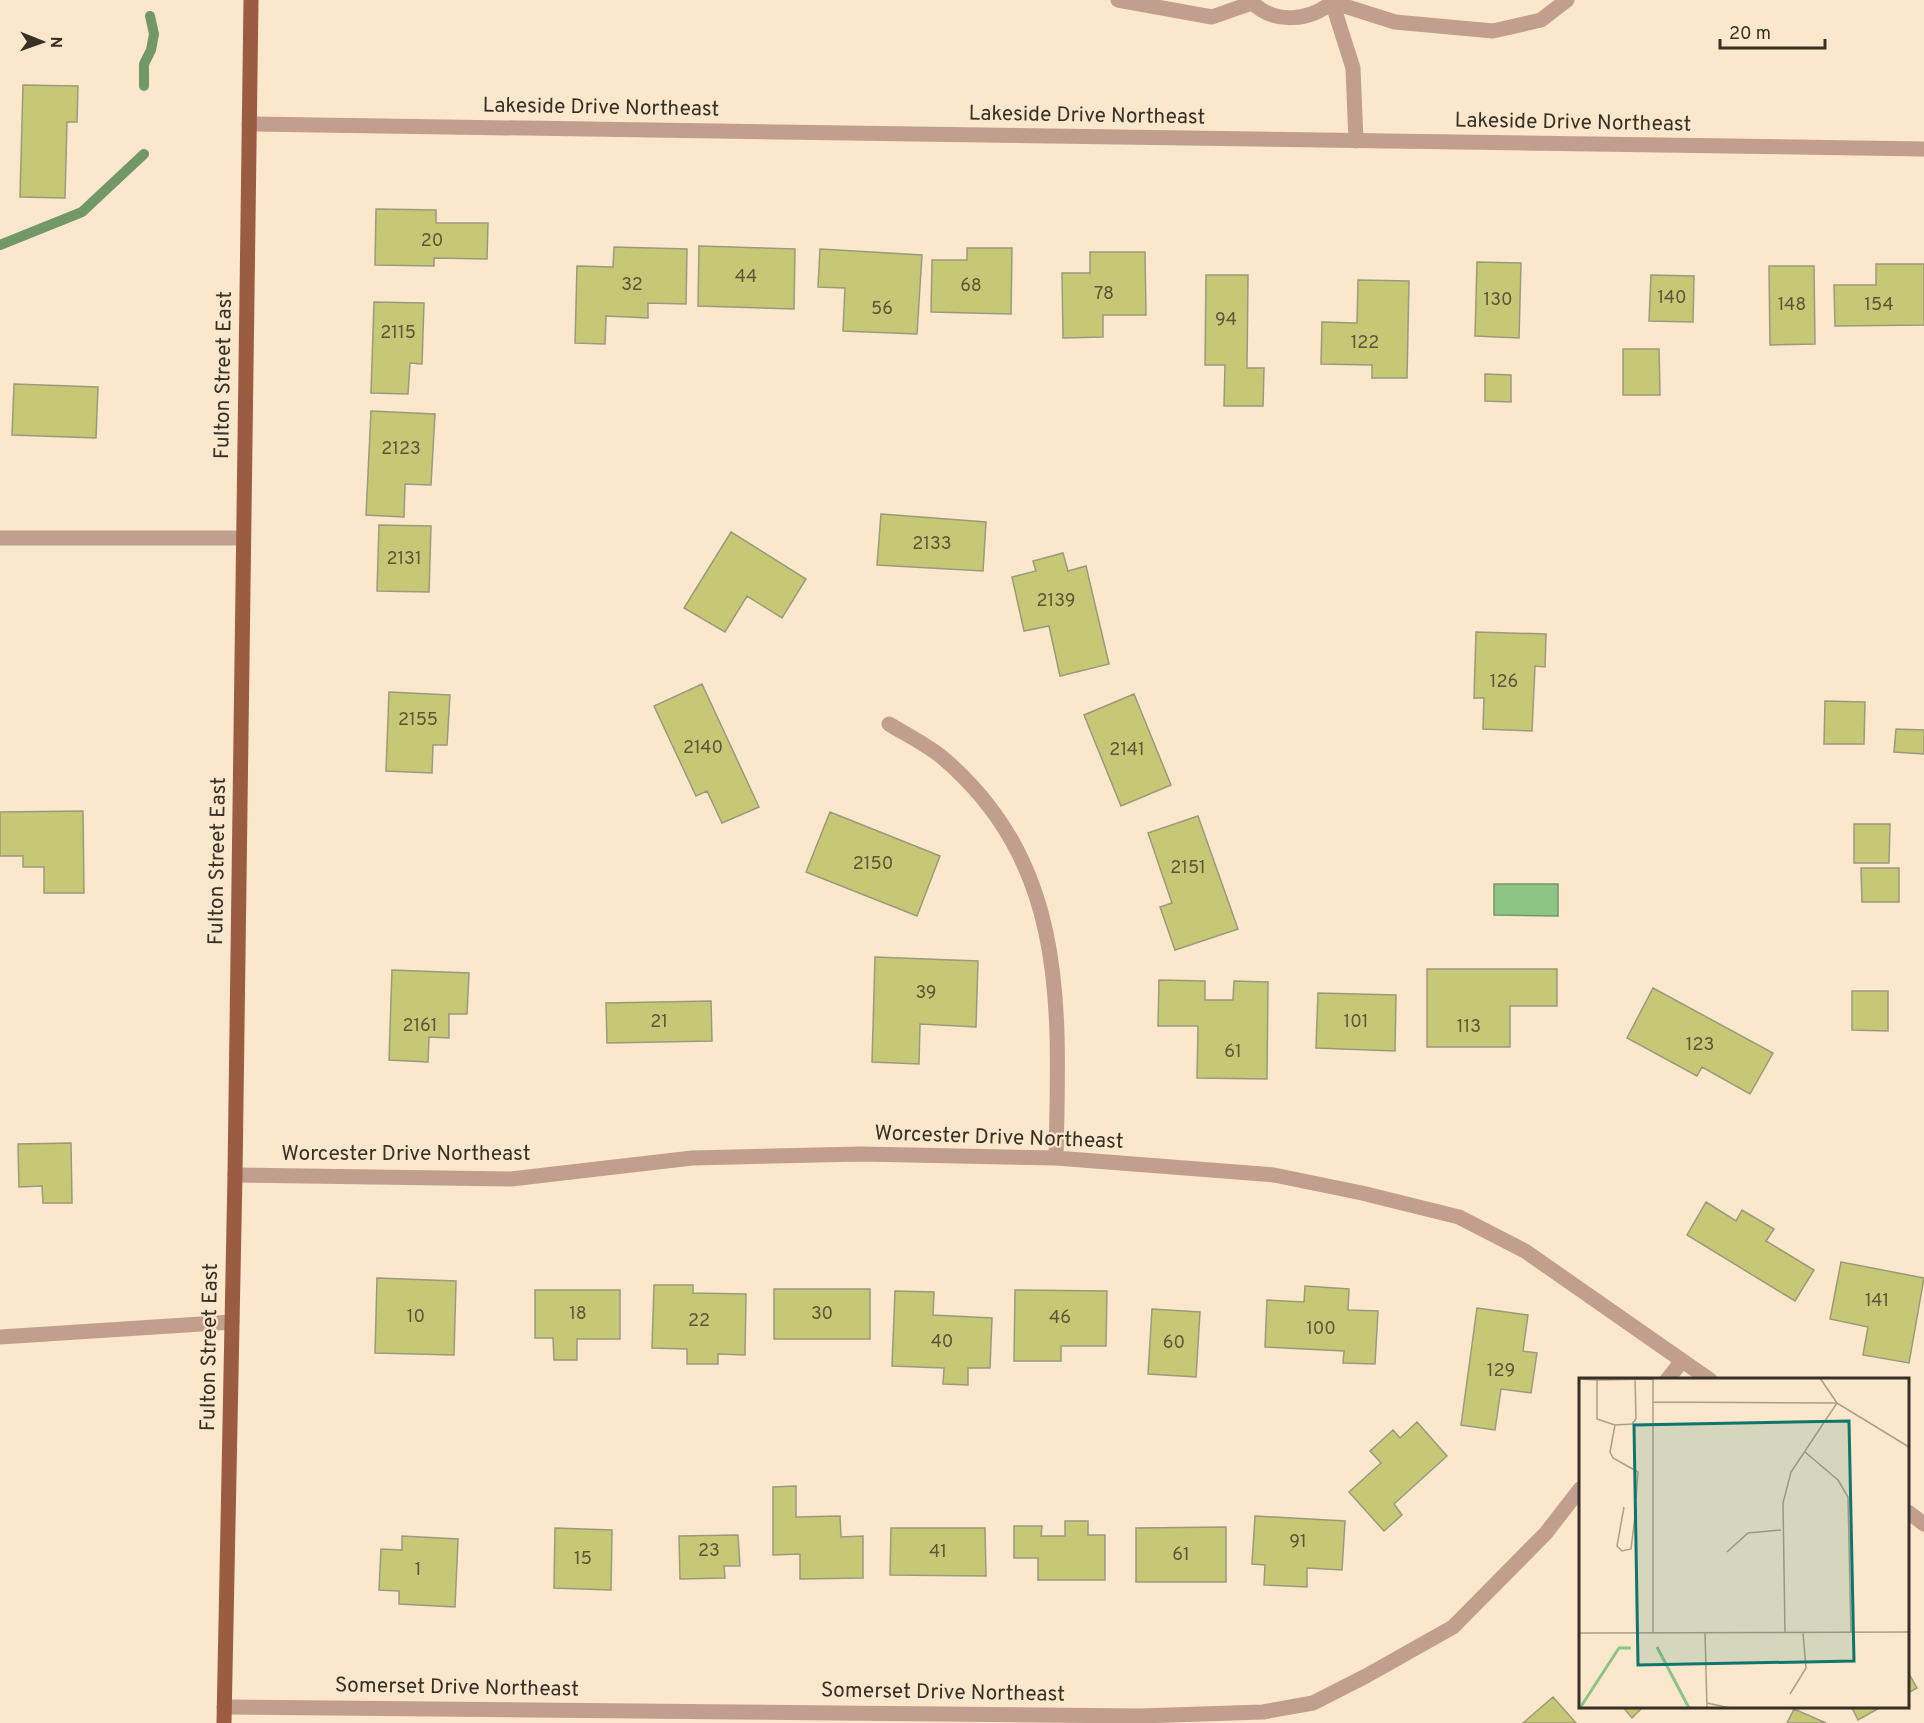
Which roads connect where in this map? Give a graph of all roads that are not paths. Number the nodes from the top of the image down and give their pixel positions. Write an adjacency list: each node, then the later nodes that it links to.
1 (251, 0): 6 (main road, Fulton Street East)
2 (1118, 0): 5 (street)
3 (1567, 0): 4 (street)
4 (1333, 1): 5 (street); 7 (street)
5 (1251, 2)
6 (249, 124): 7 (street, Lakeside Drive Northeast); 10 (main road, Fulton Street East)
7 (1356, 141): 8 (street, Lakeside Drive Northeast)
8 (1924, 149)
9 (0, 538): 10 (street)
10 (243, 538): 13 (main road, Fulton Street East)
11 (889, 724): 12 (street)
12 (1056, 1158): 13 (street, Worcester Drive Northeast); 16 (street, Worcester Drive Northeast)
13 (235, 1175): 14 (main road, Fulton Street East)
14 (232, 1322): 15 (street); 22 (main road, Fulton Street East)
15 (0, 1337)
16 (1682, 1361): 17 (street); 18 (street, Worcester Drive Northeast)
17 (1669, 1378)
18 (1707, 1378)
19 (1579, 1492): 22 (street, Somerset Drive Northeast)
20 (1909, 1513): 21 (street)
21 (1924, 1524)
22 (224, 1707): 23 (main road, Fulton Street East)
23 (224, 1723)

